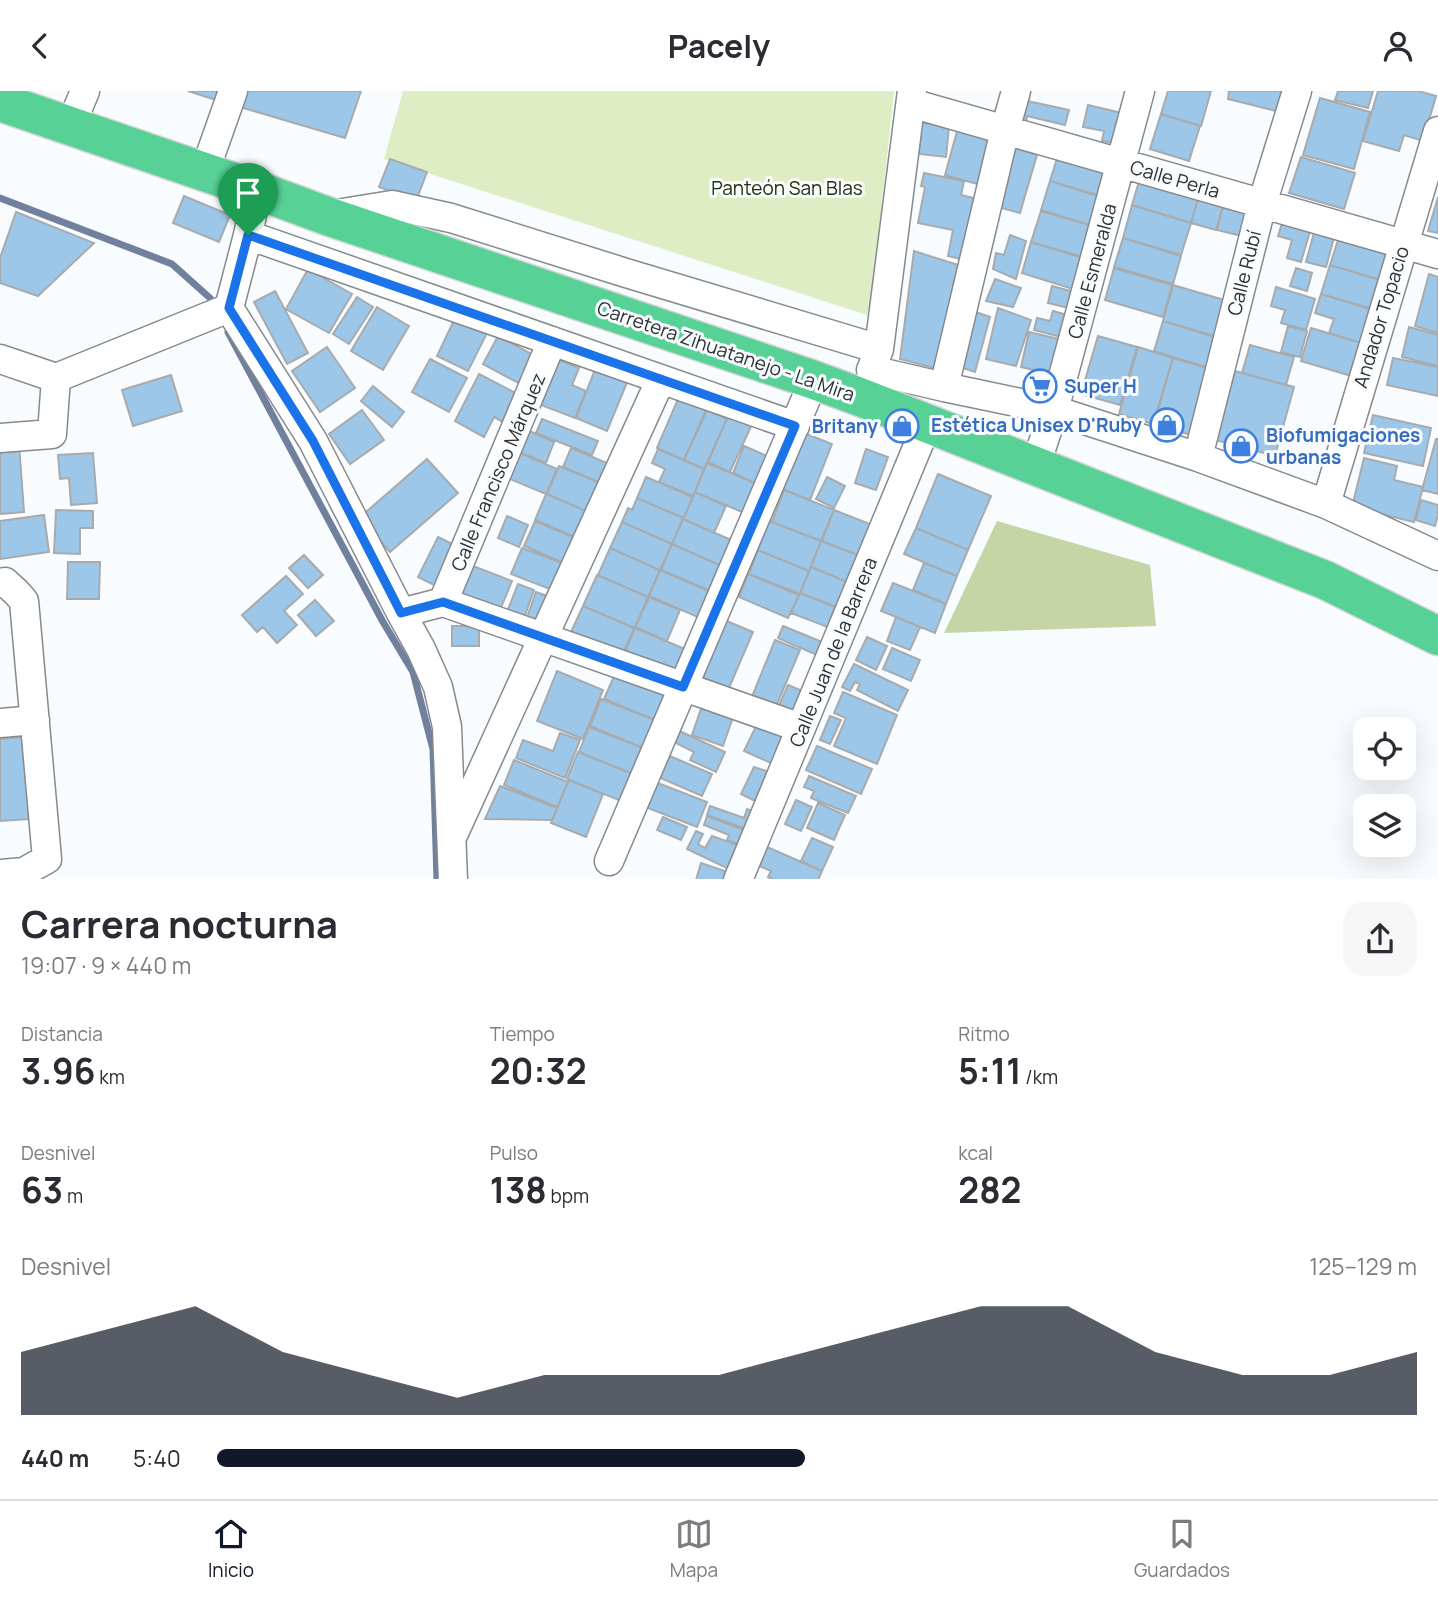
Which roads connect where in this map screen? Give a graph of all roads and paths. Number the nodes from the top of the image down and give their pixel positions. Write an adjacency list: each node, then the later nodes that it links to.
1 (85, 91): 8 (street)
2 (233, 91): 12 (street)
3 (1016, 91): 9 (street)
4 (1140, 91): 11 (street, Calle Esmeralda)
5 (1297, 91): 14 (street, Calle Rubí)
6 (911, 97): 9 (street, Calle Perla); 22 (street)
7 (0, 102): 8 (highway, Carretera Zihuatanejo - La Mira)
8 (70, 128): 12 (highway, Carretera Zihuatanejo - La Mira)
9 (1004, 130): 11 (street, Calle Perla); 26 (street)
10 (1438, 131): 17 (street, Andador Topacio)
11 (1121, 163): 14 (street, Calle Perla); 27 (street, Calle Esmeralda)
12 (204, 173): 13 (highway, Carretera Zihuatanejo - La Mira)
13 (257, 190): 15 (highway, Carretera Zihuatanejo - La Mira); 16 (street)
14 (1262, 204): 17 (street, Calle Perla); 31 (street, Calle Rubí)
15 (327, 216): 22 (street); 25 (highway, Carretera Zihuatanejo - La Mira)
16 (248, 235): 19 (street); 20 (street)
17 (1403, 244): 18 (street, Calle Perla); 33 (street, Andador Topacio)
18 (1438, 254)
19 (222, 311): 23 (street); 37 (street)
20 (552, 341): 24 (street); 36 (street, Calle Francisco Márquez)
21 (0, 359): 23 (street)
22 (870, 372): 25 (highway, Carretera Zihuatanejo - La Mira); 26 (street); 28 (highway, Carretera Zihuatanejo - La Mira)
23 (56, 378): 30 (street)
24 (661, 379): 29 (street); 39 (street)
25 (814, 380): 29 (street)
26 (944, 387): 27 (street)
27 (1054, 410): 31 (street); 32 (street, Calle Esmeralda)
28 (927, 424): 32 (highway, Carretera Zihuatanejo - La Mira); 43 (street, Calle Juan de la Barrera)
29 (795, 426): 40 (street)
30 (0, 438)
31 (1198, 457): 33 (street)
32 (1035, 467): 38 (highway, Carretera Zihuatanejo - La Mira)
33 (1326, 504): 34 (street)
34 (1438, 556)
35 (0, 583): 41 (street)
36 (443, 602): 37 (street); 39 (street)
37 (401, 613): 44 (street)
38 (1438, 636)
39 (543, 638): 40 (street); 44 (street)
40 (683, 687): 43 (street); 45 (street)
41 (35, 720): 42 (street); 46 (street)
42 (0, 723)
43 (801, 727): 48 (street, Calle Juan de la Barrera)
44 (451, 841): 47 (street)
45 (609, 862)
46 (0, 874)
47 (453, 879)
48 (738, 879)

